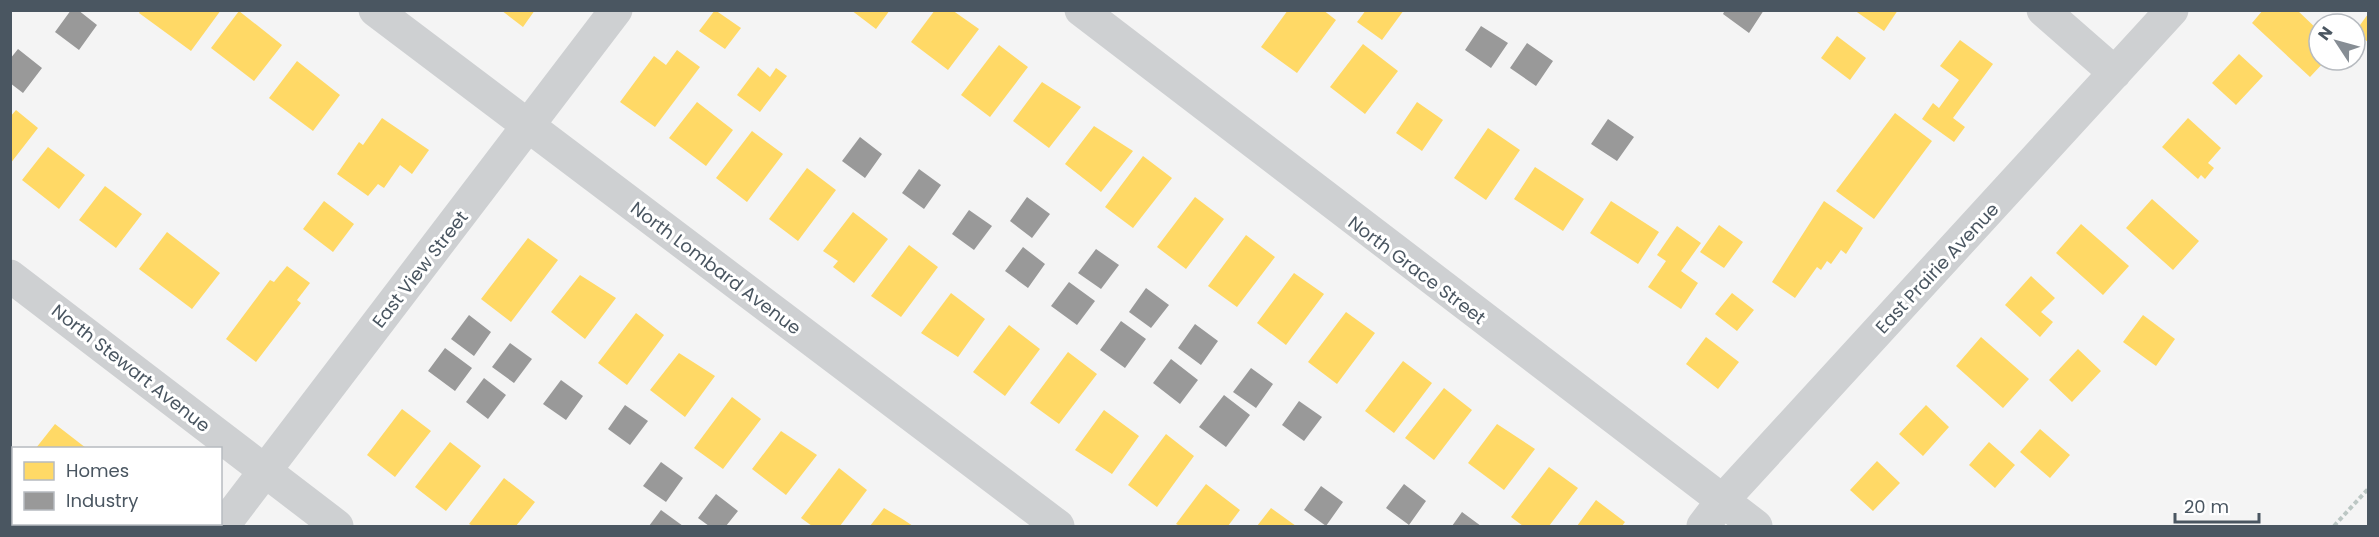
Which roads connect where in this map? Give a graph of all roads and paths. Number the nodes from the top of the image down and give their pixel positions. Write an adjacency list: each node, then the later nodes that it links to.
1 (375, 10): 7 (street, North Lombard Avenue)
2 (616, 10): 7 (street, East View Street)
3 (2043, 10): 6 (street)
4 (2172, 10): 6 (street, East Prairie Avenue)
5 (1087, 12): 11 (street, North Grace Street)
6 (2115, 73): 11 (street, East Prairie Avenue)
7 (529, 127): 9 (street, East View Street); 14 (street, North Lombard Avenue)
8 (10, 276): 9 (street, North Stewart Avenue)
9 (264, 472): 12 (street, East View Street); 13 (street, North Stewart Avenue)
10 (2368, 489): 16 (path)
11 (1713, 514): 15 (street, North Grace Street)
12 (223, 526)
13 (337, 526)
14 (1058, 526)
15 (1756, 526)
16 (2334, 526)

